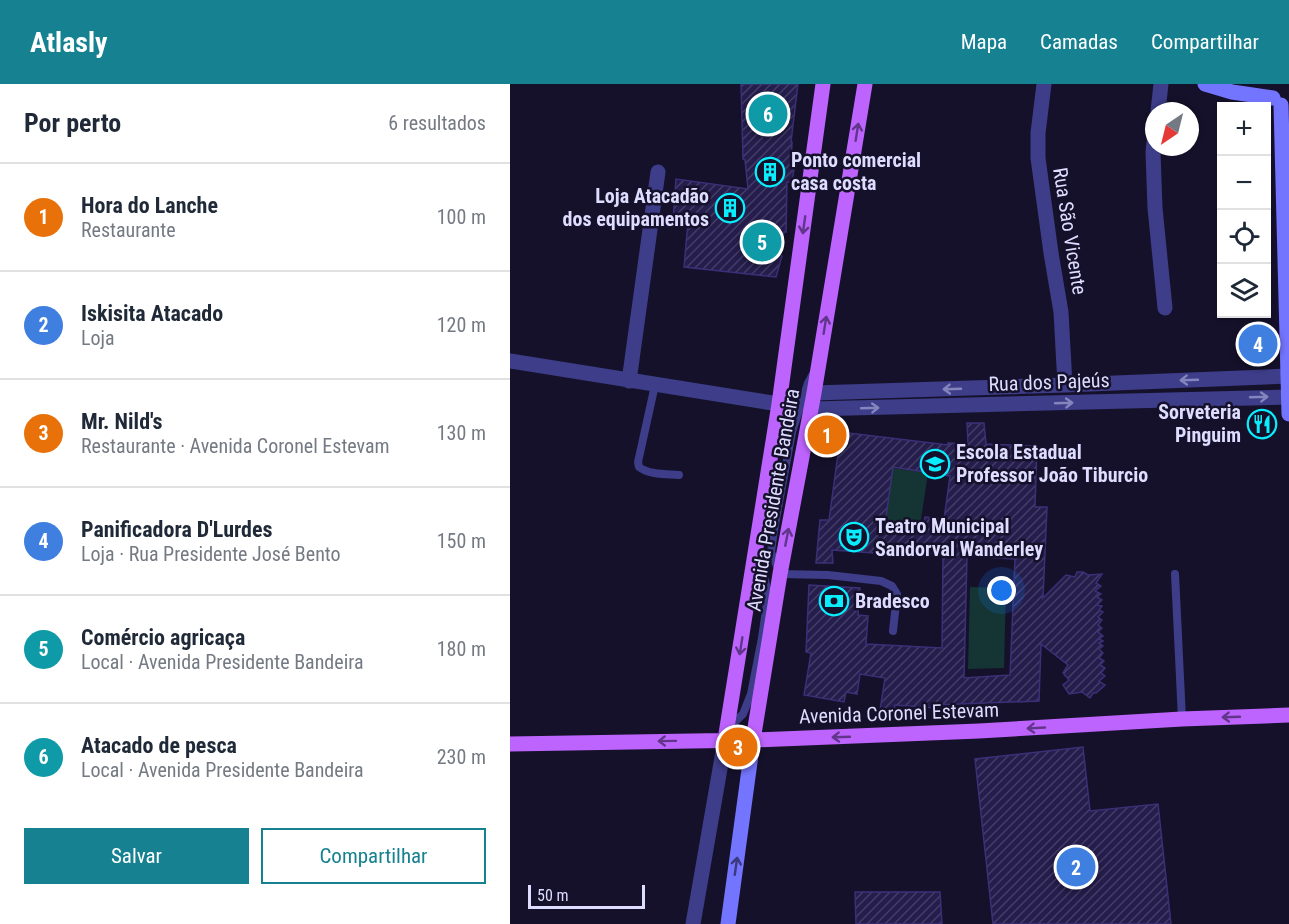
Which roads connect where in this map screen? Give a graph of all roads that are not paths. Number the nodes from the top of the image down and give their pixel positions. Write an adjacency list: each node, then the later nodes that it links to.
1 (824, 84): 20 (main road, Avenida Presidente Bandeira, one-way to 20)
2 (865, 84): 13 (main road, Avenida Presidente Bandeira, one-way to 2)
3 (1044, 84): 17 (street, Rua São Vicente)
4 (1161, 84): 7 (street)
5 (1205, 84): 6 (street)
6 (1279, 98): 10 (street)
7 (1159, 102)
8 (1153, 156): 11 (street)
9 (658, 172): 15 (street)
10 (1287, 250): 14 (street)
11 (1166, 308)
12 (510, 361): 15 (street)
13 (819, 366): 18 (main road, Avenida Presidente Bandeira); 24 (lane)
14 (1288, 376): 17 (street, Rua dos Pajeús, one-way to 17); 19 (street)
15 (629, 381): 16 (street)
16 (655, 385): 20 (street); 23 (lane)
17 (1065, 385): 18 (street, Rua dos Pajeús, one-way to 18)
18 (814, 393): 21 (main road, Avenida Presidente Bandeira)
19 (1289, 397): 21 (street, Rua dos Pajeús, one-way to 19); 22 (street)
20 (779, 404): 29 (main road, Avenida Presidente Bandeira, one-way to 29)
21 (811, 409): 24 (main road, Avenida Presidente Bandeira, one-way to 21)
22 (1289, 414)
23 (680, 476)
24 (780, 574): 26 (lane); 30 (main road, Avenida Presidente Bandeira)
25 (1175, 574): 28 (lane)
26 (894, 631)
27 (1289, 715): 28 (main road, Avenida Coronel Estevam, one-way to 28)
28 (1182, 719): 30 (main road, Avenida Coronel Estevam, one-way to 30)
29 (726, 734): 30 (main road, Avenida Coronel Estevam); 31 (main road, Avenida Coronel Estevam, one-way to 31); 32 (street, Avenida Presidente Bandeira)
30 (753, 740): 33 (street, Avenida Presidente Bandeira, one-way to 30)
31 (510, 744)
32 (693, 924)
33 (728, 924)

